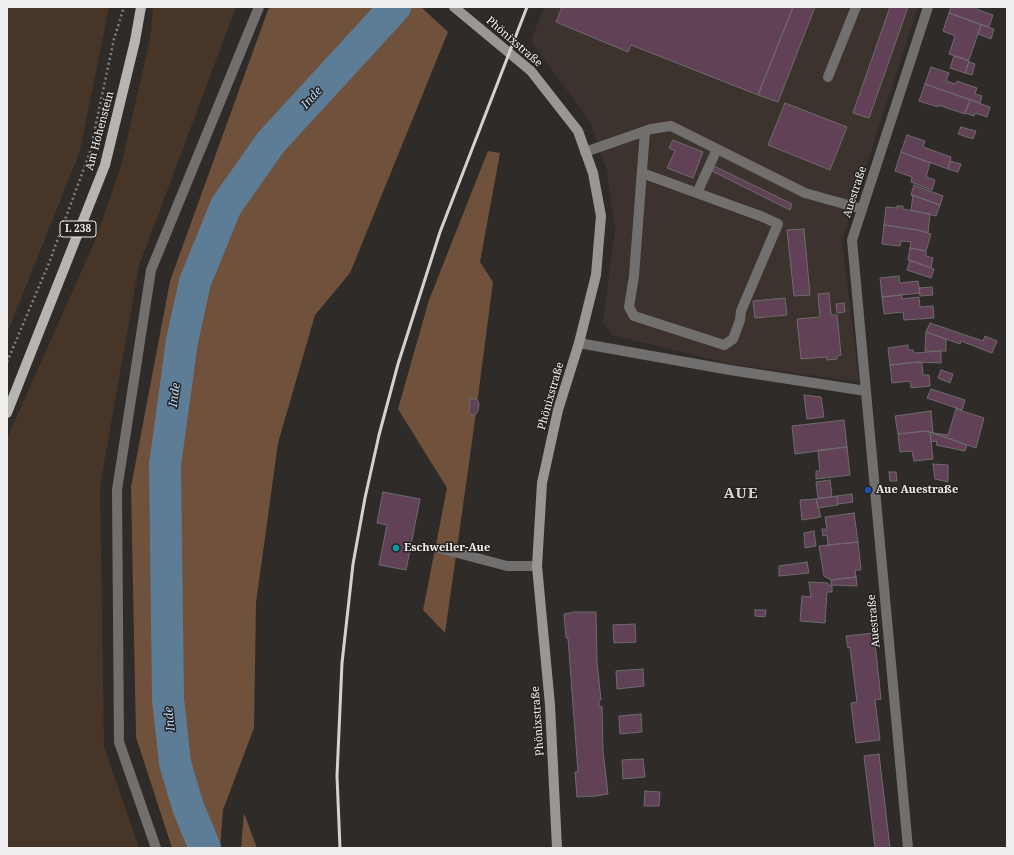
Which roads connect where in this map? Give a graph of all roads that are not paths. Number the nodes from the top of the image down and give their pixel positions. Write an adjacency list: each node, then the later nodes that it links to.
1 (141, 7): 15 (main road, Am Hohenstein / L 238)
2 (259, 7): 18 (street)
3 (856, 7): 6 (street)
4 (928, 7): 12 (street, Auestraße)
5 (457, 8): 9 (main road, Phönixstraße)
6 (828, 76)
7 (645, 131): 8 (street); 9 (street); 10 (street)
8 (717, 149): 11 (street); 12 (street)
9 (585, 152): 13 (main road, Phönixstraße)
10 (642, 173): 11 (street); 11 (street)
11 (697, 193)
12 (862, 209): 14 (street, Auestraße)
13 (579, 344): 14 (street); 17 (main road, Phönixstraße)
14 (866, 391): 20 (street, Auestraße)
15 (7, 413)
16 (439, 548): 17 (street)
17 (537, 566): 19 (main road, Phönixstraße)
18 (156, 848)
19 (557, 848)
20 (908, 848)

